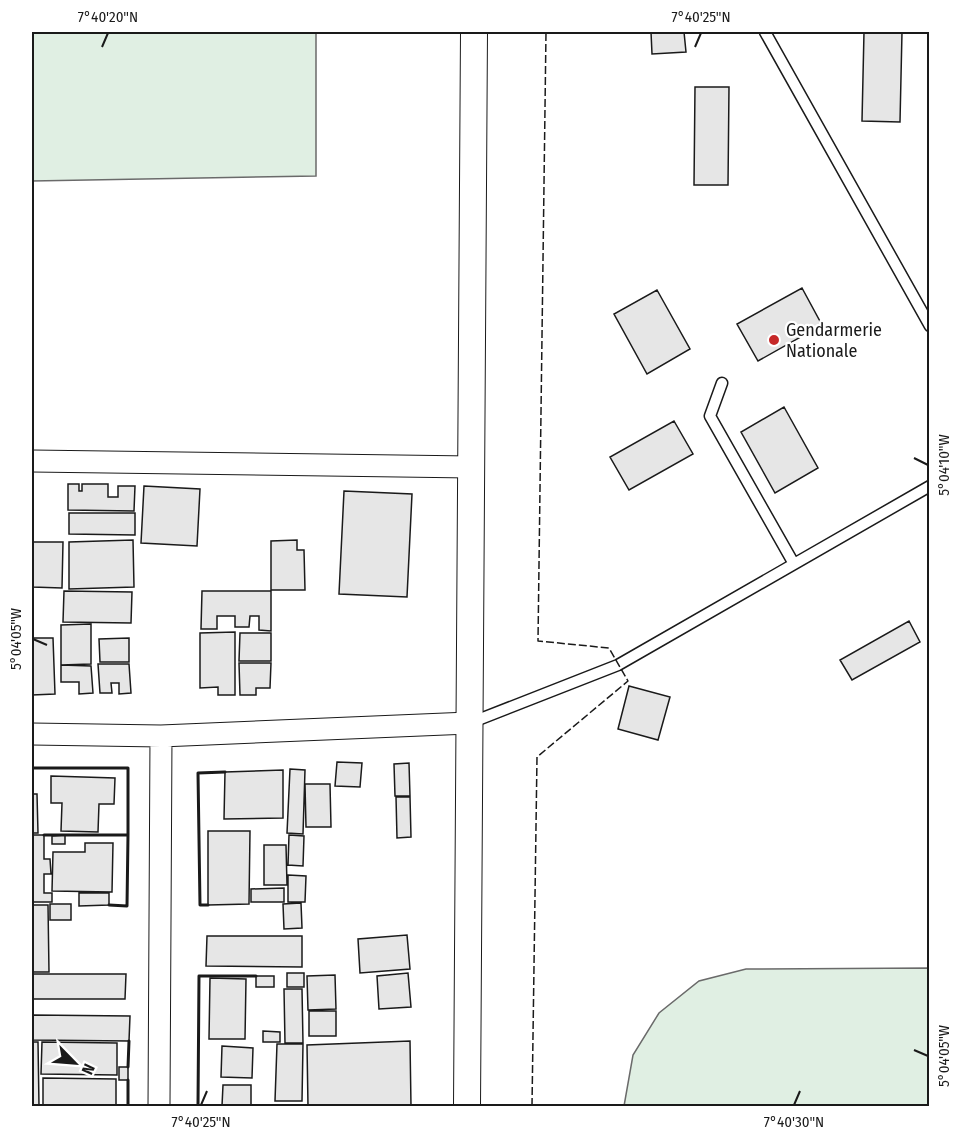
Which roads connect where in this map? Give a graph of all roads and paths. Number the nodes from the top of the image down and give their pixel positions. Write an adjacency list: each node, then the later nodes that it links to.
1 (474, 32): 6 (street)
2 (765, 32): 3 (lane)
3 (930, 326)
4 (722, 383): 8 (lane)
5 (32, 461): 6 (street)
6 (471, 467): 9 (street)
7 (930, 486): 8 (lane)
8 (794, 564): 9 (lane)
9 (470, 723): 11 (street); 13 (street)
10 (32, 734): 11 (street)
11 (161, 736): 12 (street)
12 (159, 1107)
13 (467, 1107)

